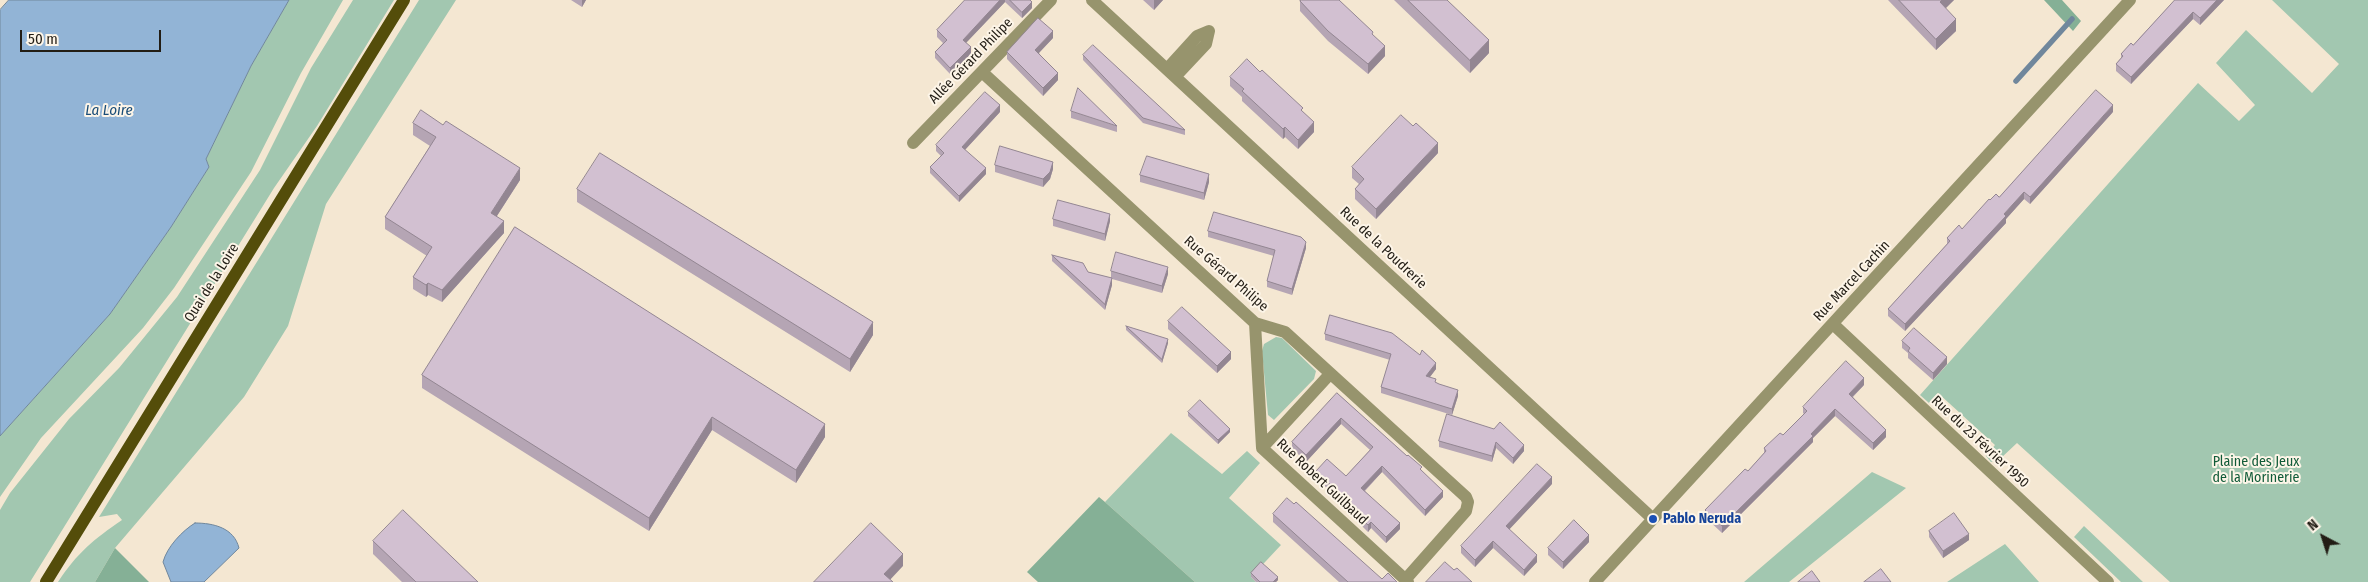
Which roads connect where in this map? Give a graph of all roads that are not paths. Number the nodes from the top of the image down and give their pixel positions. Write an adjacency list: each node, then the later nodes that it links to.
1 (404, 0): 13 (main road, Quai de la Loire)
2 (1051, 0): 5 (street, Allée Gérard Philipe)
3 (1092, 0): 11 (street, Rue de la Poudrerie)
4 (2130, 0): 8 (street, Rue Marcel Cachin)
5 (982, 72): 6 (street, Allée Gérard Philipe); 7 (street, Rue Gérard Philipe)
6 (913, 143)
7 (1255, 323): 9 (street, Rue Gérard Philipe); 10 (street, Rue Robert Guilbaud)
8 (1833, 324): 11 (street, Rue Marcel Cachin); 15 (street, Rue du 23 Février 1950)
9 (1330, 374): 10 (street); 12 (street, Rue Gérard Philipe)
10 (1262, 448): 12 (street, Rue Robert Guilbaud)
11 (1652, 519): 14 (street, Rue Marcel Cachin)
12 (1406, 581)
13 (46, 582)
14 (1595, 582)
15 (2108, 582)

